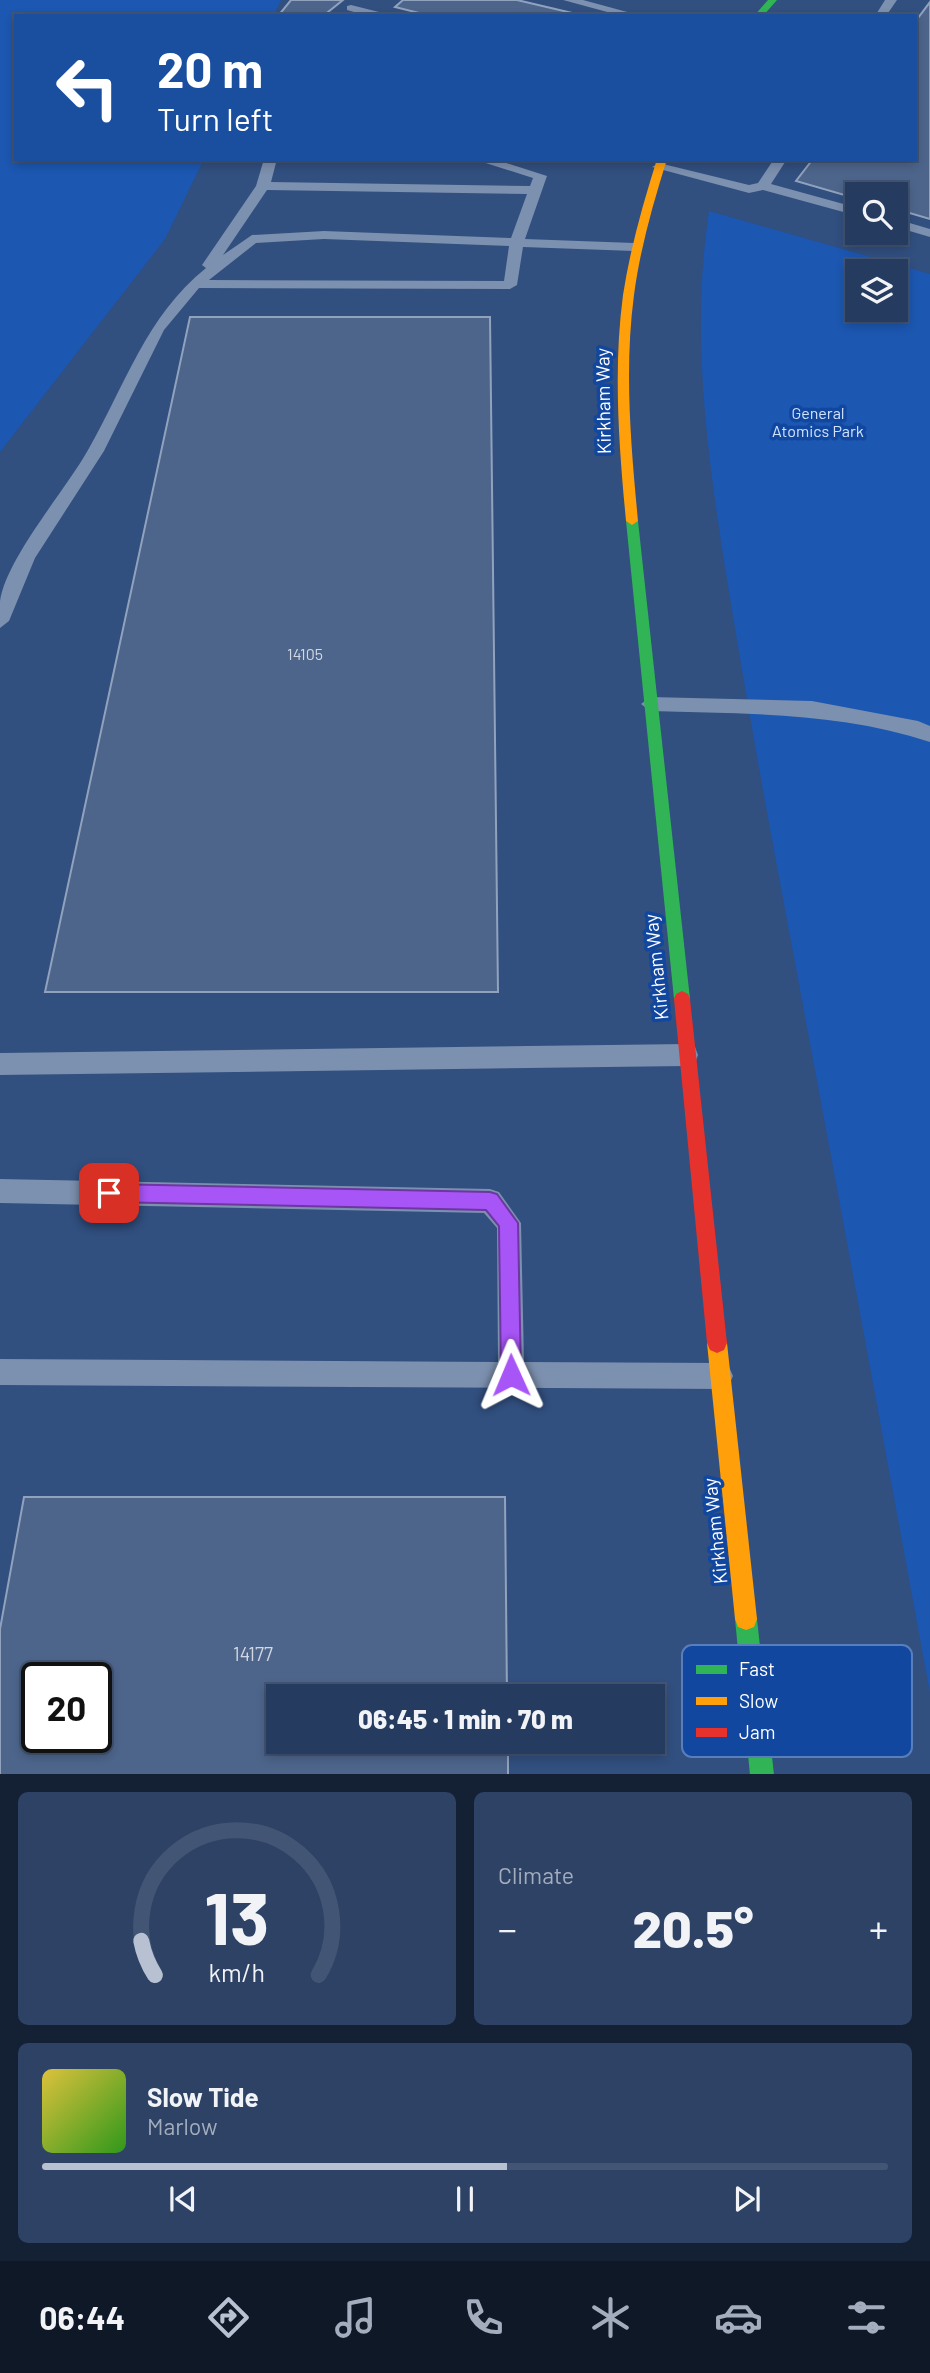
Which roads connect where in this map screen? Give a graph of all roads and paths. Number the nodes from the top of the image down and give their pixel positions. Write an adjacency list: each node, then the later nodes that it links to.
1 (569, 0): 5 (lane)
2 (773, 0): 6 (main road)
3 (352, 8): 4 (lane)
4 (375, 14)
5 (628, 14)
6 (760, 14)
7 (270, 161): 11 (lane)
8 (487, 161): 13 (lane)
9 (780, 161): 12 (lane)
10 (665, 162): 12 (lane); 18 (main road, Kirkham Way)
11 (264, 186): 13 (lane); 19 (lane)
12 (763, 186): 14 (lane)
13 (535, 190): 17 (lane)
14 (845, 208)
15 (908, 227): 16 (lane)
16 (930, 233)
17 (517, 242): 18 (lane); 19 (lane); 19 (lane)
18 (634, 247): 21 (main road, Kirkham Way)
19 (195, 284): 20 (lane)
20 (0, 621)
21 (650, 704): 22 (lane); 23 (main road, Kirkham Way)
22 (930, 734)
23 (687, 1055): 24 (lane); 28 (main road, Kirkham Way)
24 (0, 1064)
25 (0, 1191): 27 (lane)
26 (0, 1371): 27 (lane)
27 (511, 1375): 28 (lane)
28 (720, 1376): 29 (main road, Kirkham Way)
29 (748, 1645)

